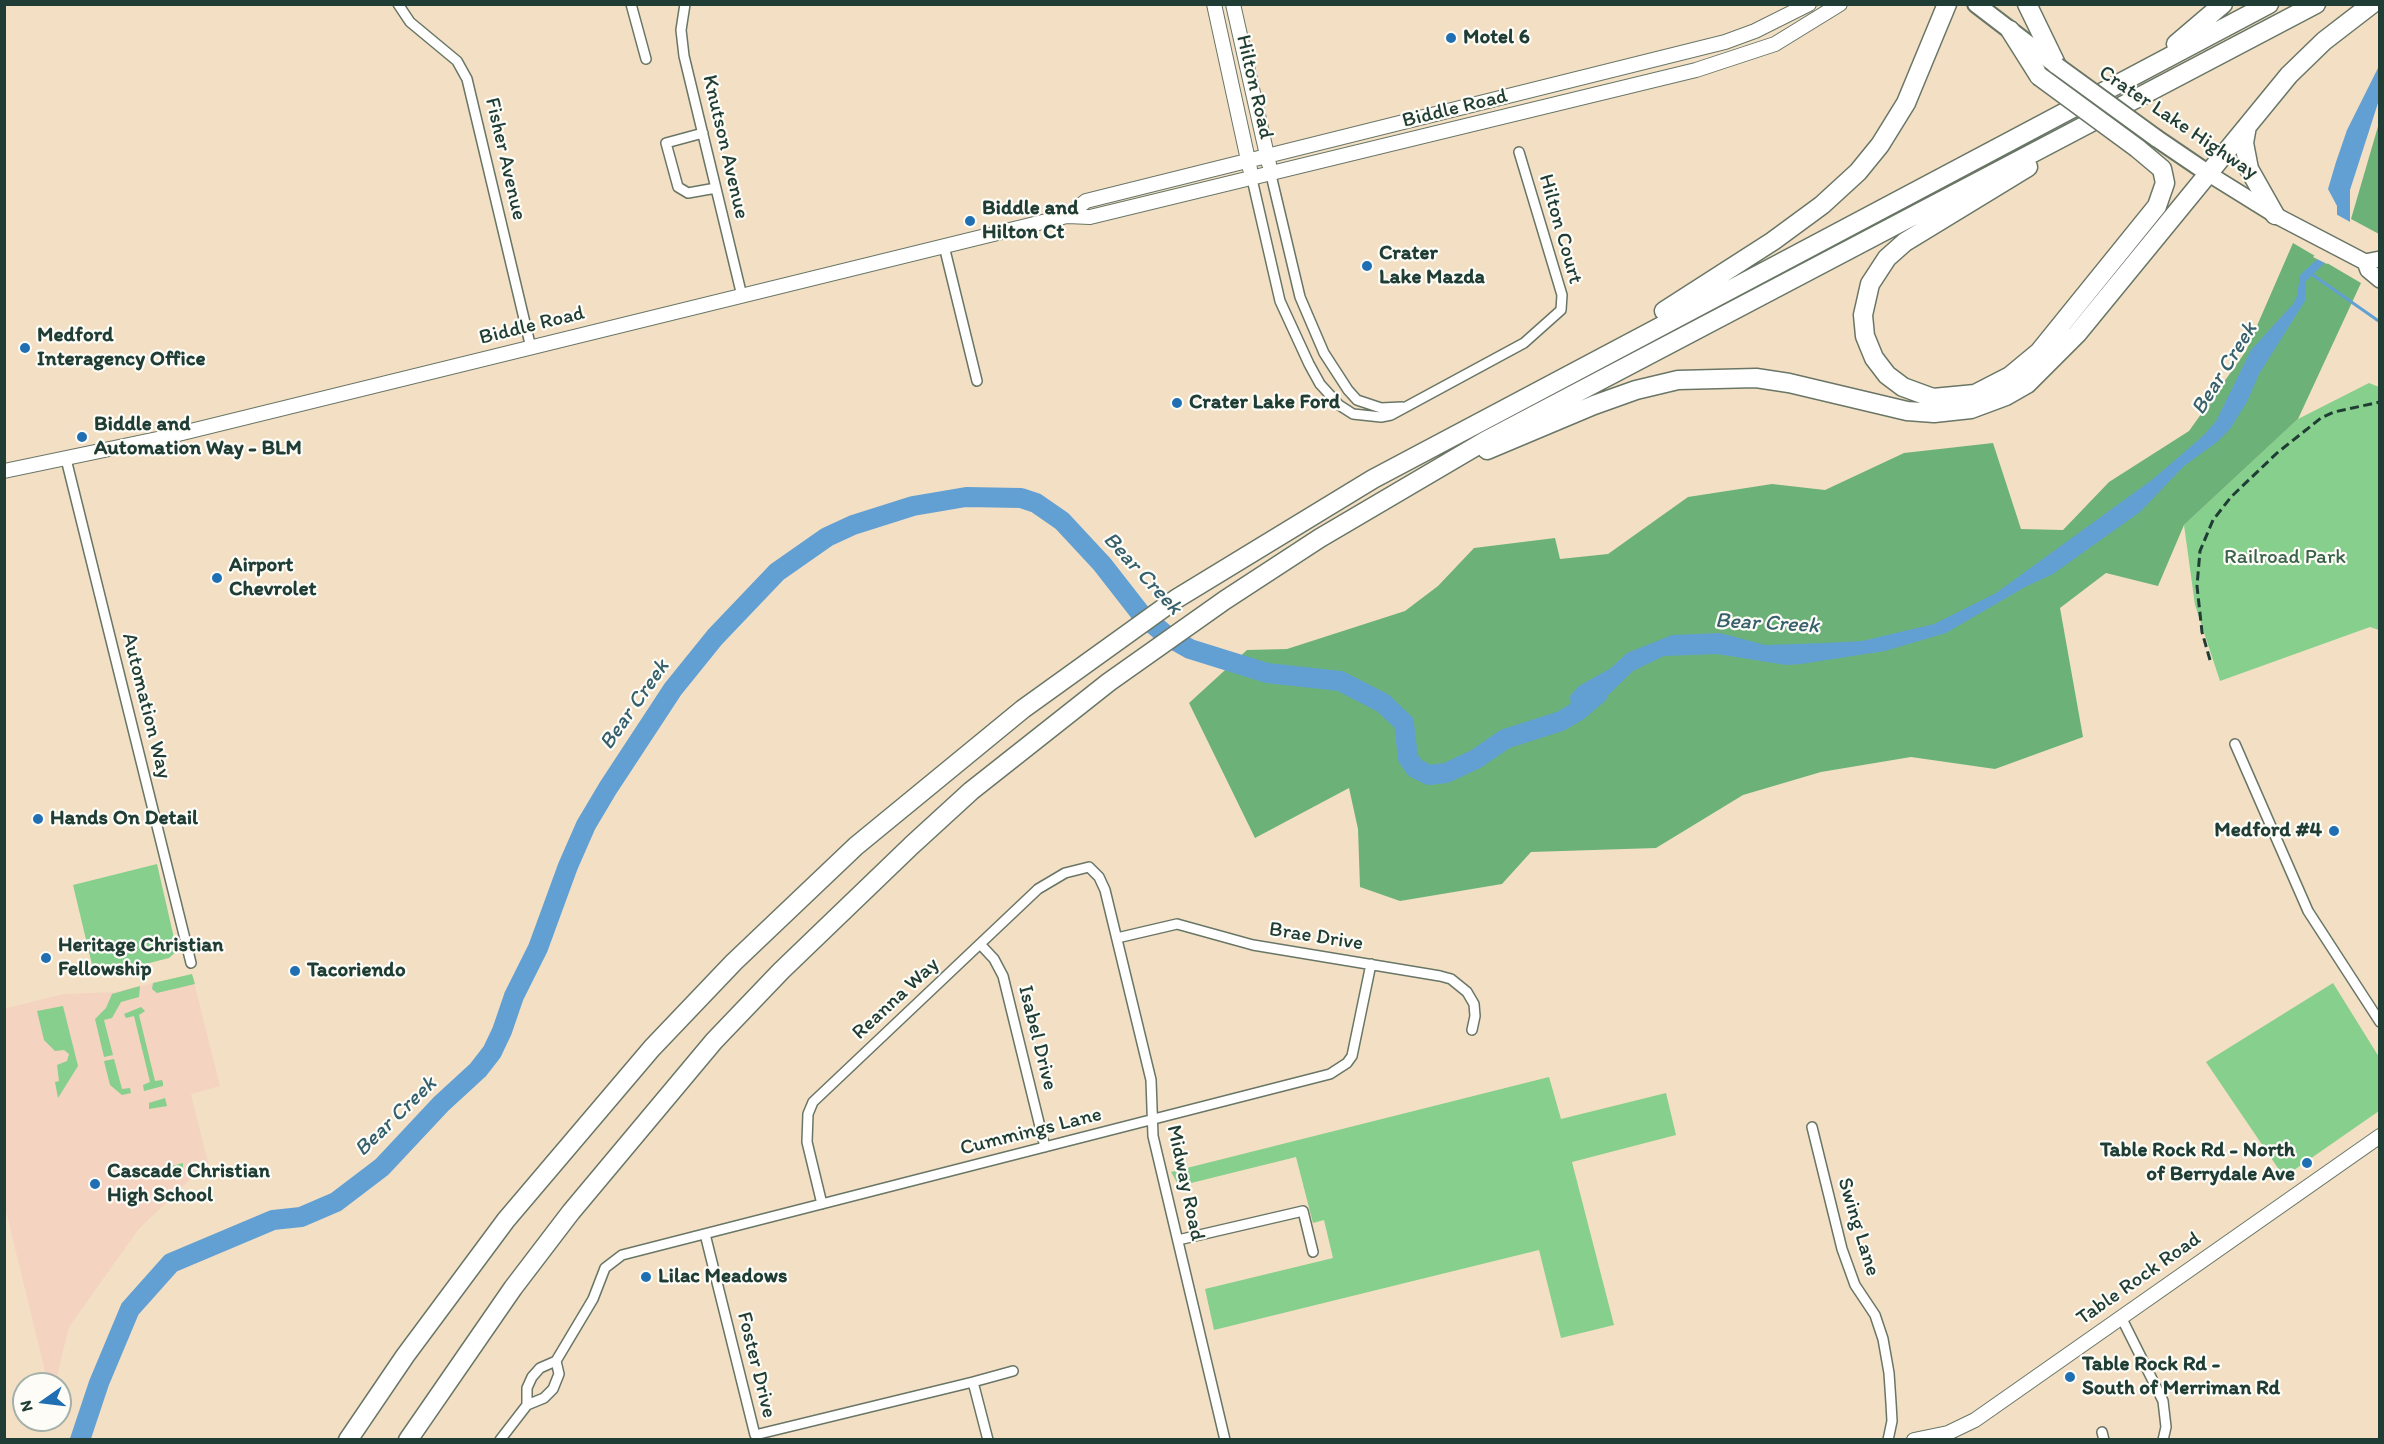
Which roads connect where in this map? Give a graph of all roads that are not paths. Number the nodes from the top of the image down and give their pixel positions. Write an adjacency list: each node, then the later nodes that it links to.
1 (398, 4): 35 (street, Fisher Avenue)
2 (631, 4): 16 (street)
3 (684, 4): 20 (street, Knutson Avenue)
4 (1214, 4): 24 (main road, Hilton Road)
5 (1233, 4): 23 (main road, Hilton Road)
6 (1809, 4): 23 (main road, Biddle Road)
7 (1840, 4): 26 (main road, Biddle Road)
8 (1947, 4): 34 (highway)
9 (1976, 4): 15 (highway, Crater Lake Highway)
10 (2027, 4): 17 (highway)
11 (2223, 4): 18 (highway)
12 (2268, 4): 18 (highway)
13 (2316, 4): 21 (highway)
14 (2372, 4): 19 (highway)
15 (2010, 30): 17 (highway, Crater Lake Highway); 21 (highway, bridge)
16 (646, 59)
17 (2057, 66): 25 (highway, Crater Lake Highway, bridge)
18 (2141, 71): 34 (highway)
19 (2247, 126): 25 (highway); 29 (highway)
20 (703, 132): 28 (street, Knutson Avenue); 28 (street)
21 (2069, 135): 39 (highway)
22 (1519, 152): 37 (street, Hilton Court)
23 (1268, 156): 24 (main road, Biddle Road); 26 (main road, Hilton Road)
24 (1249, 161): 27 (main road, Hilton Road); 30 (main road, Biddle Road)
25 (2210, 174): 29 (main road, Crater Lake Highway); 39 (highway)
26 (1271, 175): 27 (main road, Biddle Road); 37 (street, Hilton Court)
27 (1252, 179): 30 (main road, Biddle Road); 37 (street, Hilton Court)
28 (716, 188): 33 (street, Knutson Avenue)
29 (2275, 215): 32 (main road, Crater Lake Highway)
30 (1067, 216): 31 (main road, Biddle Road)
31 (944, 246): 33 (main road, Biddle Road); 36 (street)
32 (2373, 266)
33 (742, 296): 35 (main road, Biddle Road)
34 (1642, 334): 62 (highway)
35 (531, 348): 38 (main road, Biddle Road)
36 (977, 381)
37 (1404, 406)
38 (66, 459): 40 (main road, Biddle Road); 45 (street, Automation Way)
39 (1454, 459): 63 (highway)
40 (4, 471)
41 (2235, 744): 47 (street)
42 (1089, 867): 43 (street, Midway Road); 44 (street, Reanna Way)
43 (1117, 938): 46 (street, Brae Drive); 49 (street, Midway Road)
44 (980, 944): 52 (street, Isabel Drive); 53 (street, Reanna Way)
45 (191, 963)
46 (1371, 964): 48 (street, Brae Drive); 49 (street, Cummings Lane)
47 (2379, 1022)
48 (1472, 1030)
49 (1152, 1120): 52 (street, Cummings Lane); 55 (street, Midway Road)
50 (1812, 1127): 67 (street, Swing Lane)
51 (2379, 1136): 57 (main road, Table Rock Road)
52 (1045, 1147): 53 (street, Cummings Lane)
53 (822, 1204): 54 (street, Cummings Lane)
54 (705, 1234): 58 (street, Cummings Lane); 60 (street, Foster Drive)
55 (1178, 1240): 56 (street); 66 (street, Midway Road)
56 (1313, 1252)
57 (2121, 1317): 68 (main road, Table Rock Road); 69 (street)
58 (556, 1361): 61 (street); 61 (street)
59 (1013, 1371): 60 (street)
60 (973, 1382): 65 (street)
61 (527, 1405): 64 (street)
62 (348, 1440)
63 (408, 1440)
64 (500, 1440)
65 (988, 1440)
66 (1225, 1440)
67 (1888, 1440)
68 (1914, 1440)
69 (2163, 1440)

